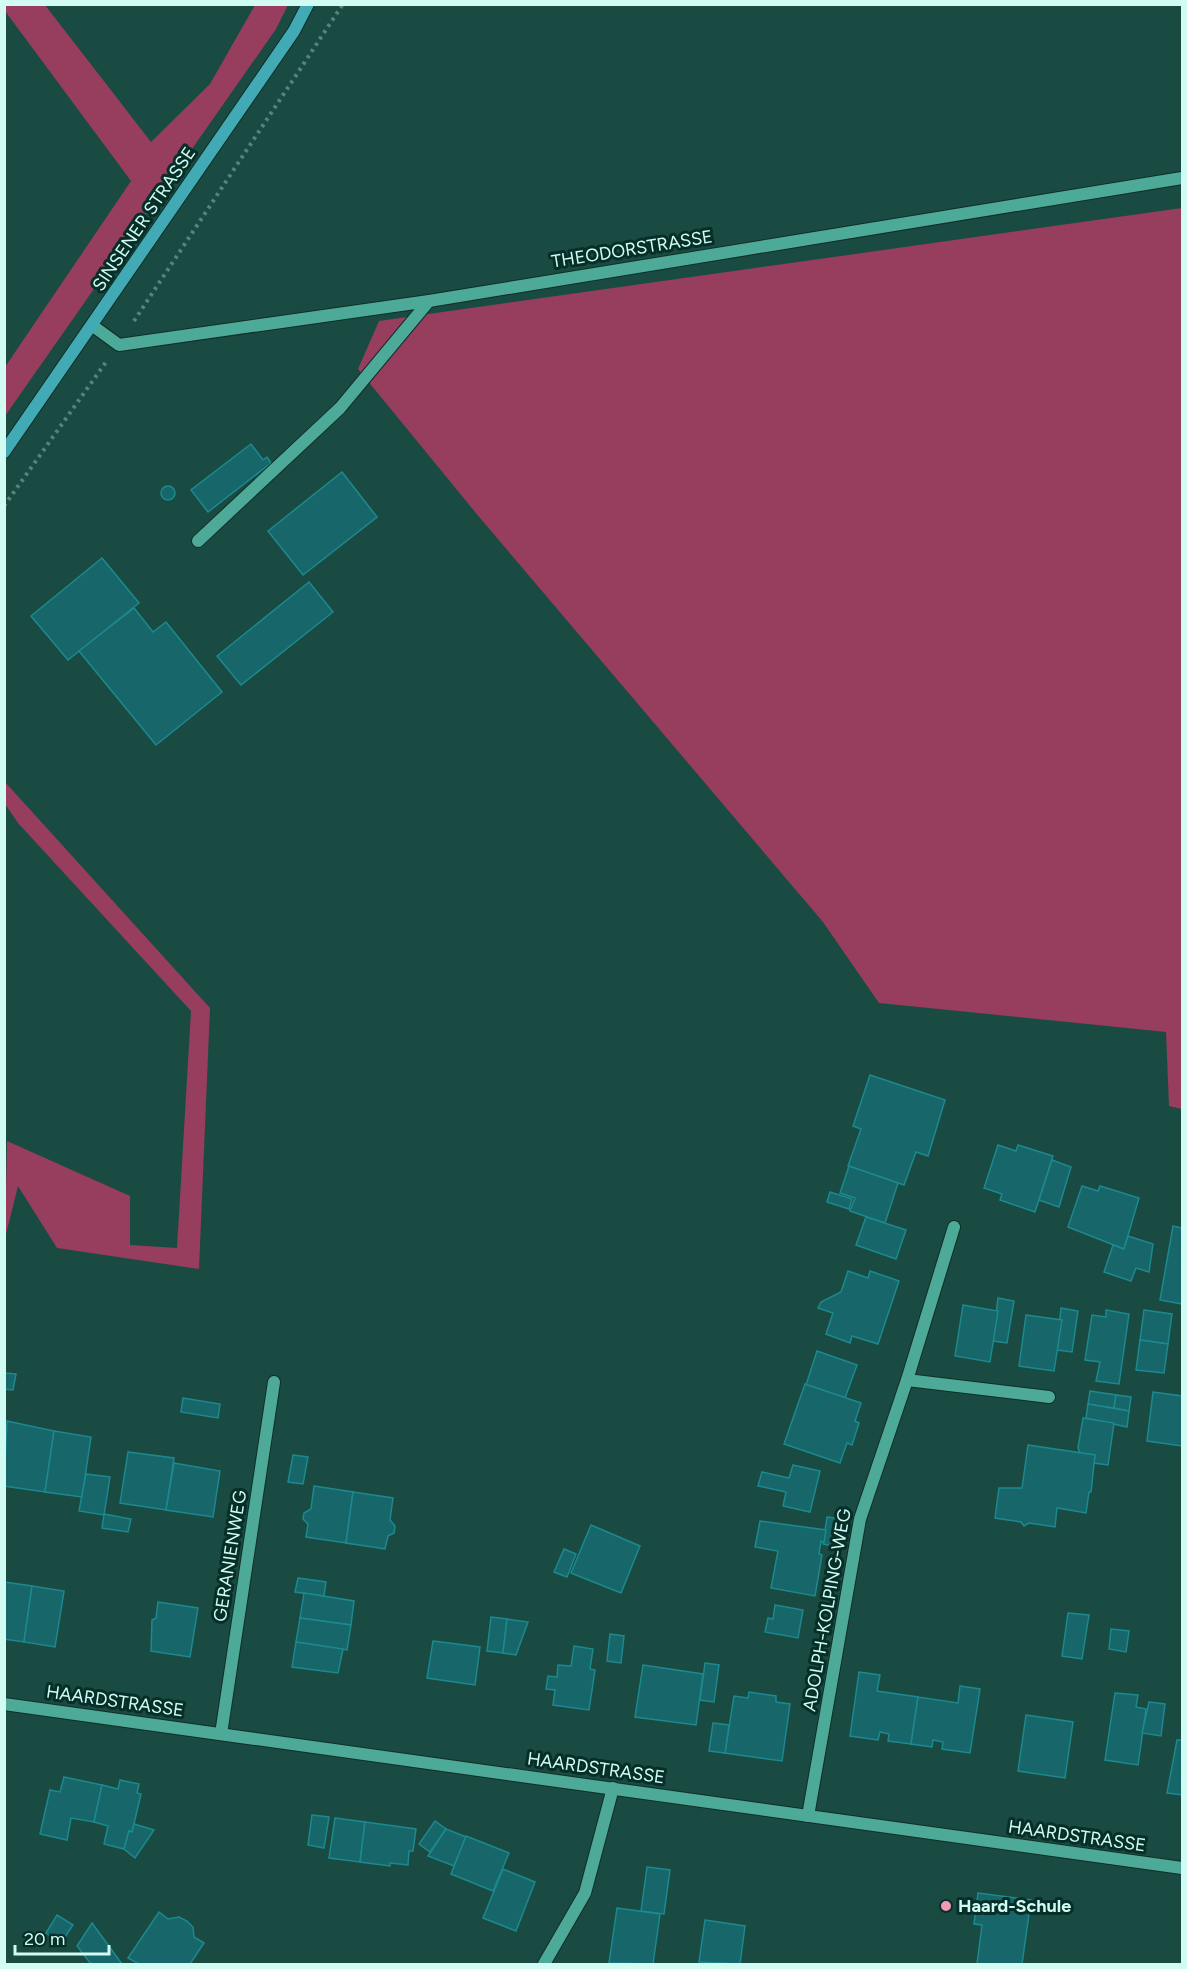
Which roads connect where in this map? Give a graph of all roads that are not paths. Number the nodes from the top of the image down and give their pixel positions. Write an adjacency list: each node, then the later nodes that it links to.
1 (308, 4): 4 (main road, SINSENER STRASSE)
2 (1182, 178): 3 (street, THEODORSTRASSE)
3 (429, 301): 4 (street, THEODORSTRASSE); 6 (street)
4 (93, 326): 5 (main road, SINSENER STRASSE)
5 (4, 452)
6 (198, 541)
7 (954, 1227): 8 (street, ADOLPH-KOLPING-WEG)
8 (908, 1380): 10 (street); 14 (street, ADOLPH-KOLPING-WEG)
9 (274, 1383): 12 (street, GERANIENWEG)
10 (1049, 1397)
11 (4, 1704): 12 (street, HAARDSTRASSE)
12 (221, 1734): 13 (street, HAARDSTRASSE)
13 (613, 1788): 14 (street, HAARDSTRASSE); 16 (street)
14 (808, 1816): 15 (street, HAARDSTRASSE)
15 (1182, 1869)
16 (544, 1965)

